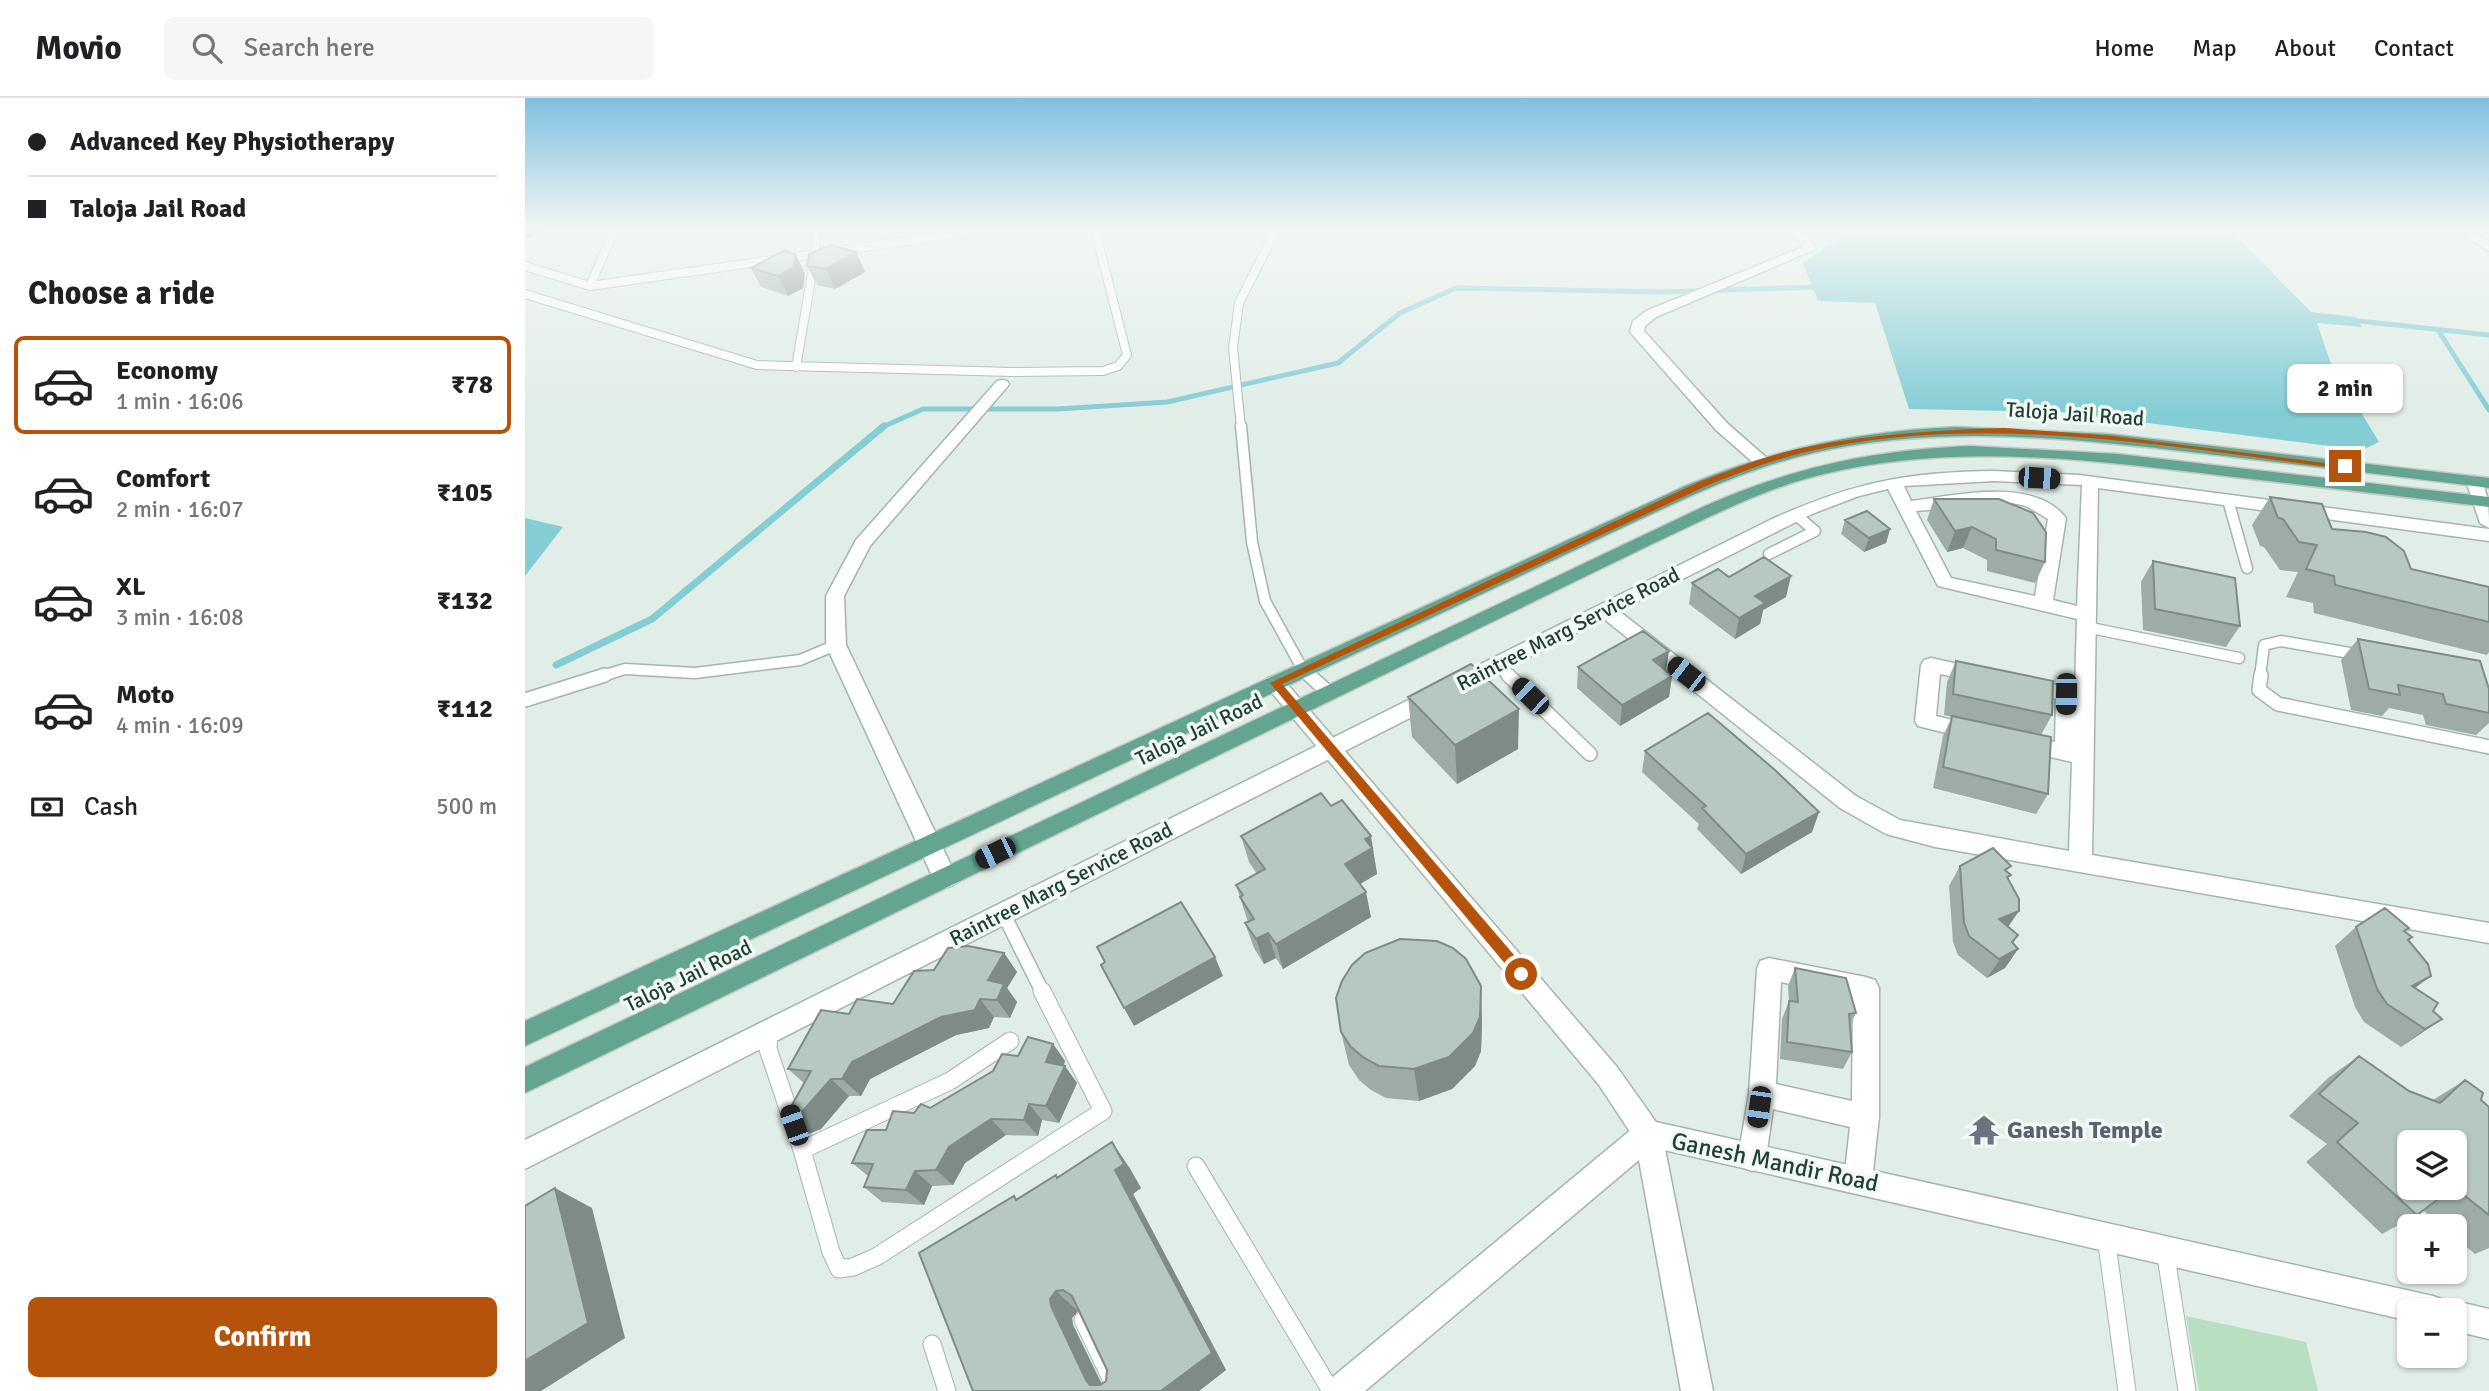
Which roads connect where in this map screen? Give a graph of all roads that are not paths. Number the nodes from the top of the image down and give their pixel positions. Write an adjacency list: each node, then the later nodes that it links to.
1 (809, 290): 6 (lane)
2 (1110, 290): 7 (lane)
3 (1245, 290): 26 (lane)
4 (1705, 290): 8 (street)
5 (525, 294): 6 (lane)
6 (796, 367): 7 (lane)
7 (1007, 378): 22 (street)
8 (1762, 462): 11 (main road, Taloja Jail Road); 26 (main road, Taloja Jail Road)
9 (1893, 482): 10 (street, Raintree Marg Service Road); 13 (street); 14 (street, Raintree Marg Service Road)
10 (2090, 482): 12 (street, Raintree Marg Service Road); 21 (street)
11 (2483, 492): 15 (street); 28 (main road, Taloja Jail Road)
12 (2228, 500): 16 (street, Raintree Marg Service Road); 18 (lane)
13 (1907, 507): 19 (street); 19 (street)
14 (1795, 515): 17 (lane); 20 (street, Raintree Marg Service Road)
15 (2489, 523)
16 (2489, 535)
17 (1769, 554)
18 (2247, 568)
19 (2043, 605): 21 (street)
20 (1605, 610): 25 (street, Raintree Marg Service Road); 37 (street)
21 (2085, 621): 24 (lane); 29 (street)
22 (837, 645): 30 (lane); 36 (street)
23 (2372, 657): 32 (lane)
24 (2239, 658)
25 (1497, 665): 33 (street, Raintree Marg Service Road); 34 (lane)
26 (1303, 670): 27 (main road, Taloja Jail Road); 28 (lane)
27 (1275, 683): 31 (street, Ganesh Mandir Road); 36 (main road, Taloja Jail Road)
28 (1329, 692): 31 (main road, Taloja Jail Road)
29 (2075, 696): 35 (street); 35 (street)
30 (525, 700)
31 (1297, 708): 33 (street, Ganesh Mandir Road); 38 (main road, Taloja Jail Road)
32 (2489, 747)
33 (1332, 749): 39 (street, Raintree Marg Service Road); 47 (street, Ganesh Mandir Road)
34 (1590, 754)
35 (2073, 754): 37 (street)
36 (930, 845): 38 (street); 42 (main road, Taloja Jail Road)
37 (2080, 863): 40 (street)
38 (945, 878): 44 (main road, Taloja Jail Road)
39 (1003, 913): 41 (street, Raintree Marg Service Road); 48 (lane)
40 (2489, 933)
41 (769, 1032): 48 (lane); 49 (street, Raintree Marg Service Road)
42 (525, 1034)
43 (1010, 1041): 48 (lane)
44 (525, 1080)
45 (1762, 1094): 46 (street); 46 (street); 50 (street)
46 (1865, 1117): 52 (street)
47 (1648, 1134): 50 (street, Ganesh Mandir Road); 63 (street); 64 (street)
48 (802, 1150)
49 (525, 1155)
50 (1752, 1157): 52 (street, Ganesh Mandir Road)
51 (1196, 1166): 62 (lane)
52 (1858, 1180): 53 (street, Ganesh Mandir Road)
53 (2106, 1237): 54 (street, Ganesh Mandir Road); 65 (lane)
54 (2165, 1250): 55 (street, Ganesh Mandir Road); 66 (lane)
55 (2397, 1303)
56 (2467, 1319): 58 (street)
57 (1083, 1320): 61 (lane)
58 (2489, 1324)
59 (932, 1344): 60 (lane)
60 (947, 1391)
61 (1117, 1391)
62 (1331, 1391)
63 (1340, 1391)
64 (1697, 1391)
65 (2127, 1391)
66 (2187, 1391)

